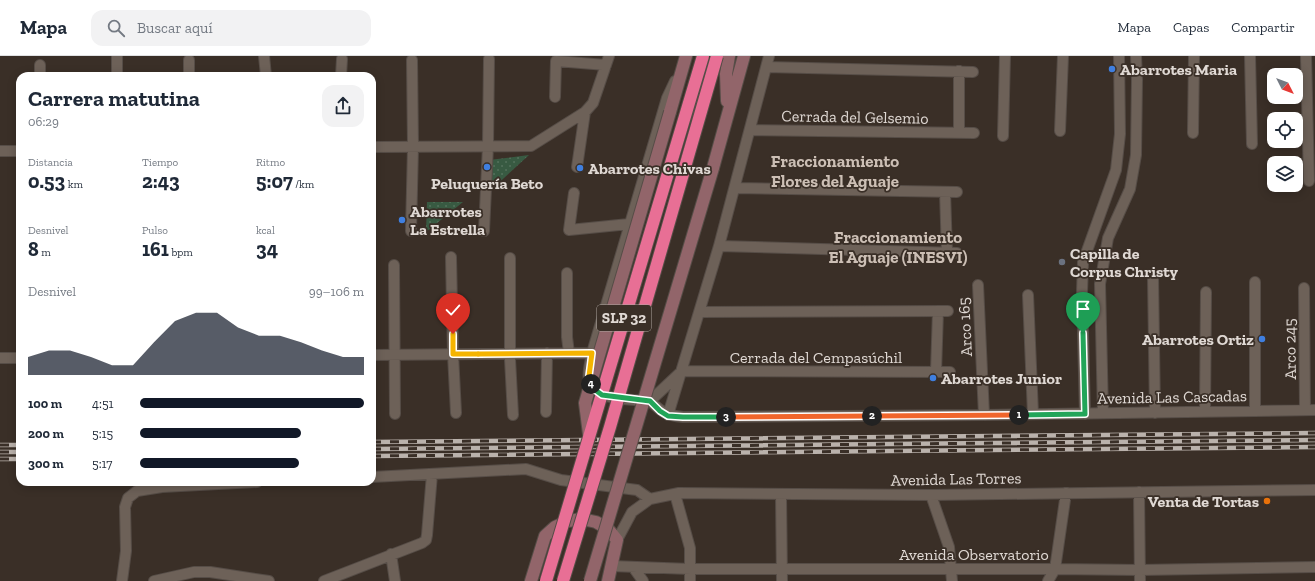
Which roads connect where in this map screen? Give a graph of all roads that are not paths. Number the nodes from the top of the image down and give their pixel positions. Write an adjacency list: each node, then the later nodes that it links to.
1 (117, 56): 25 (street)
2 (264, 56): 27 (street)
3 (703, 56): 92 (highway, SLP 32, bridge)
4 (717, 56): 120 (highway, SLP 32, bridge)
5 (729, 56): 32 (main road)
6 (744, 56): 32 (main road)
7 (769, 56): 22 (street)
8 (1005, 56): 38 (street)
9 (1063, 56): 34 (street)
10 (1119, 56): 88 (street)
11 (1136, 56): 84 (street)
12 (1194, 56): 35 (street)
13 (1250, 56): 39 (street)
14 (1306, 56): 46 (street)
15 (342, 59): 28 (street)
16 (489, 59): 40 (street)
17 (189, 60): 26 (street)
18 (412, 60): 42 (street)
19 (608, 60): 30 (street); 31 (street)
20 (684, 60): 51 (street); 92 (main road, bridge)
21 (40, 65): 24 (street)
22 (766, 67): 23 (street); 33 (street)
23 (959, 71): 29 (street); 36 (street)
24 (40, 72)
25 (117, 72)
26 (189, 72)
27 (266, 72)
28 (341, 72)
29 (973, 72)
30 (555, 97)
31 (585, 112): 40 (street); 45 (street)
32 (728, 114): 121 (main road, bridge)
33 (750, 130): 36 (street, Cerrada del Gelsemio); 47 (street)
34 (1060, 131)
35 (1193, 132)
36 (959, 133): 37 (street, Cerrada del Gelsemio)
37 (974, 133)
38 (1003, 136)
39 (1252, 144)
40 (488, 146): 42 (street); 53 (street)
41 (376, 147): 42 (street)
42 (413, 147): 52 (street)
43 (0, 151): 44 (street)
44 (16, 151)
45 (577, 167)
46 (1309, 181)
47 (735, 188): 48 (street); 54 (street)
48 (945, 192): 49 (street); 54 (street)
49 (957, 192)
50 (574, 193): 51 (street)
51 (629, 224): 69 (street)
52 (411, 231)
53 (484, 231)
54 (720, 246): 65 (street)
55 (451, 257): 70 (street)
56 (510, 258): 66 (street)
57 (394, 265): 72 (street)
58 (568, 273): 68 (street)
59 (1153, 276): 85 (street)
60 (1255, 282): 80 (street)
61 (978, 285): 90 (street, Arco 165)
62 (1304, 288): 79 (street, Arco 245)
63 (1206, 292): 82 (street)
64 (1028, 295): 87 (street)
65 (699, 312): 75 (street); 76 (street)
66 (510, 353): 67 (street); 70 (street); 89 (street)
67 (547, 353): 68 (street); 81 (street)
68 (569, 353): 69 (street)
69 (592, 353): 78 (street)
70 (453, 354): 72 (street); 83 (street)
71 (376, 355): 72 (street)
72 (395, 355): 86 (street)
73 (0, 358): 74 (street)
74 (16, 358)
75 (682, 371): 76 (street, Cerrada del Cempasúchil); 78 (street); 91 (street)
76 (936, 372): 77 (street, Cerrada del Cempasúchil)
77 (950, 372)
78 (650, 401): 91 (street)
79 (1310, 410): 80 (street, Avenida Las Cascadas)
80 (1255, 411): 82 (street, Avenida Las Cascadas)
81 (546, 412)
82 (1205, 412): 85 (street, Avenida Las Cascadas)
83 (456, 413)
84 (1103, 413): 85 (street, Avenida Las Cascadas); 88 (street, Avenida Las Cascadas)
85 (1155, 413)
86 (395, 414)
87 (1033, 414): 88 (street, Avenida Las Cascadas); 90 (street, Avenida Las Cascadas)
88 (1085, 414)
89 (513, 415)
90 (984, 415): 91 (street, Avenida Las Cascadas)
91 (668, 416)
92 (589, 434): 119 (highway, SLP 32, bridge)
93 (432, 474): 94 (street); 102 (street); 104 (street)
94 (376, 477)
95 (162, 486): 113 (street)
96 (1315, 490): 97 (street, Avenida Las Torres)
97 (1139, 492): 98 (street, Avenida Las Torres); 112 (street)
98 (1066, 493): 101 (street, Avenida Las Torres); 111 (street)
99 (674, 494): 100 (street, Avenida Las Torres); 102 (street, Avenida Las Torres); 109 (street)
100 (781, 494): 101 (street, Avenida Las Torres); 108 (street)
101 (931, 495): 110 (street)
102 (650, 499): 103 (street, Avenida Las Torres)
103 (617, 540): 105 (main road); 118 (main road)
104 (391, 554): 116 (street); 117 (street)
105 (612, 566): 107 (street, Avenida Observatorio); 122 (main road)
106 (1315, 566): 112 (street, Avenida Observatorio)
107 (633, 567): 109 (street, Avenida Observatorio); 123 (street)
108 (783, 568): 109 (street, Avenida Observatorio); 110 (street, Avenida Observatorio); 125 (street)
109 (690, 569): 124 (street)
110 (951, 569): 111 (street, Avenida Observatorio); 126 (street)
111 (1055, 569): 112 (street, Avenida Observatorio); 127 (street)
112 (1140, 570): 128 (street)
113 (122, 581)
114 (154, 581): 115 (street)
115 (269, 581)
116 (324, 581)
117 (395, 581)
118 (531, 581)
119 (546, 581)
120 (563, 581)
121 (590, 581)
122 (608, 581)
123 (643, 581)
124 (690, 581)
125 (782, 581)
126 (952, 581)
127 (1048, 581)
128 (1140, 581)

